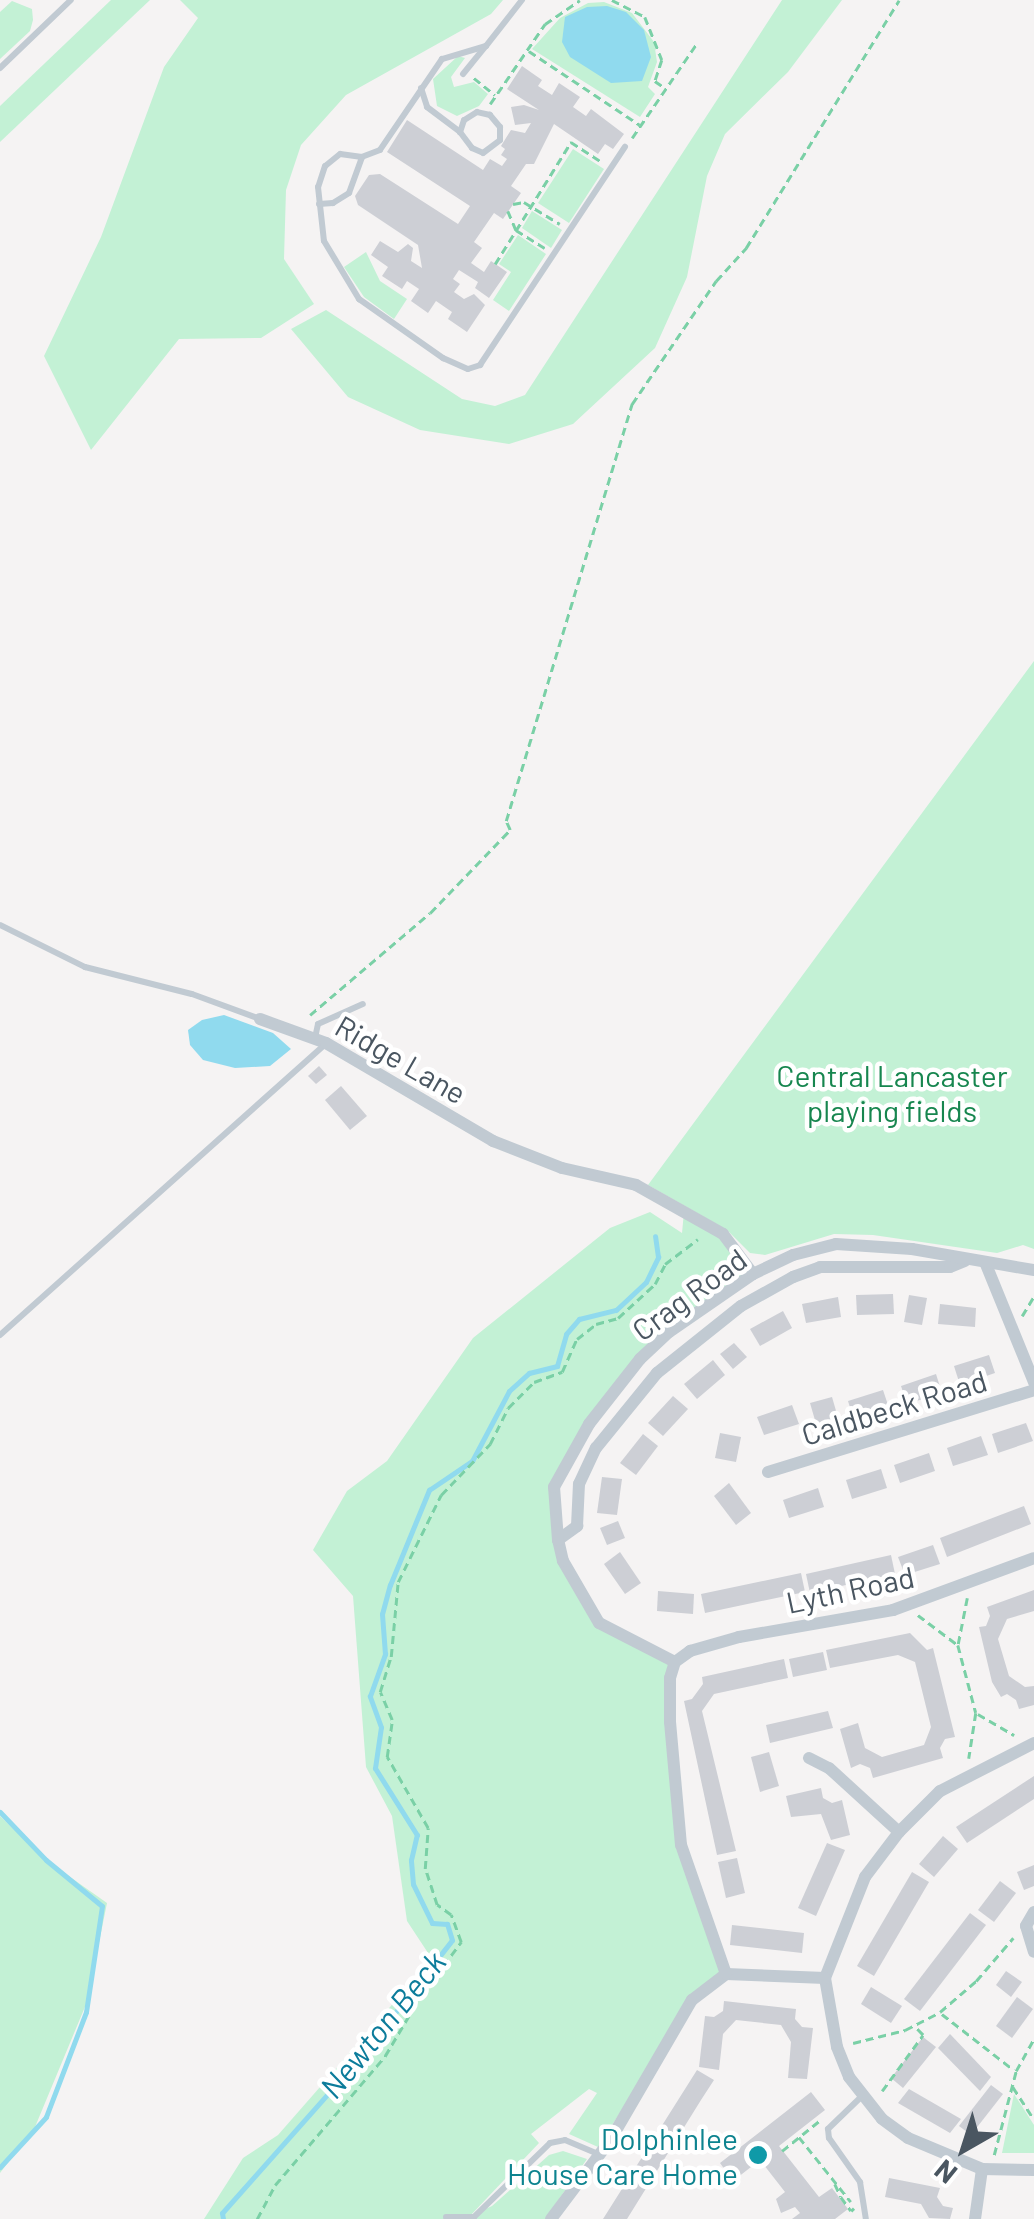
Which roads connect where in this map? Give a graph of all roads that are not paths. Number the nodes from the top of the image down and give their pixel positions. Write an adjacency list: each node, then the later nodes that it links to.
1 (63, 0): 2 (lane)
2 (71, 0): 5 (lane)
3 (522, 0): 4 (lane)
4 (486, 46): 6 (lane); 7 (lane)
5 (0, 68)
6 (464, 73)
7 (420, 87): 8 (lane); 10 (lane)
8 (460, 132): 8 (lane)
9 (625, 147): 11 (lane)
10 (362, 157): 11 (lane); 11 (lane)
11 (319, 204)
12 (0, 925): 14 (lane, Ridge Lane)
13 (362, 1004): 15 (lane)
14 (260, 1019): 15 (street, Ridge Lane)
15 (314, 1038): 19 (street, Ridge Lane); 20 (lane)
16 (967, 1260): 17 (street, Crag Road); 19 (street, Crag Road); 24 (street, Crag Road)
17 (985, 1262): 18 (street, Crag Road); 21 (street)
18 (1034, 1270)
19 (753, 1274): 24 (street, Crag Road)
20 (0, 1335)
21 (1034, 1382)
22 (1034, 1390): 23 (street, Caldbeck Road)
23 (768, 1472)
24 (558, 1540): 26 (street, Crag Road)
25 (1034, 1558): 26 (street, Lyth Road)
26 (675, 1662): 32 (street)
27 (1028, 1746): 29 (street)
28 (809, 1758): 29 (street)
29 (899, 1832): 33 (street)
30 (1034, 1912): 31 (street)
31 (1034, 1952)
32 (726, 1974): 33 (street); 35 (street)
33 (825, 1978): 34 (street)
34 (864, 2100): 36 (street); 38 (lane)
35 (600, 2154): 39 (lane); 40 (street)
36 (986, 2169): 37 (street); 41 (street)
37 (1034, 2170)
38 (866, 2216)
39 (446, 2217)
40 (550, 2219)
41 (975, 2219)

